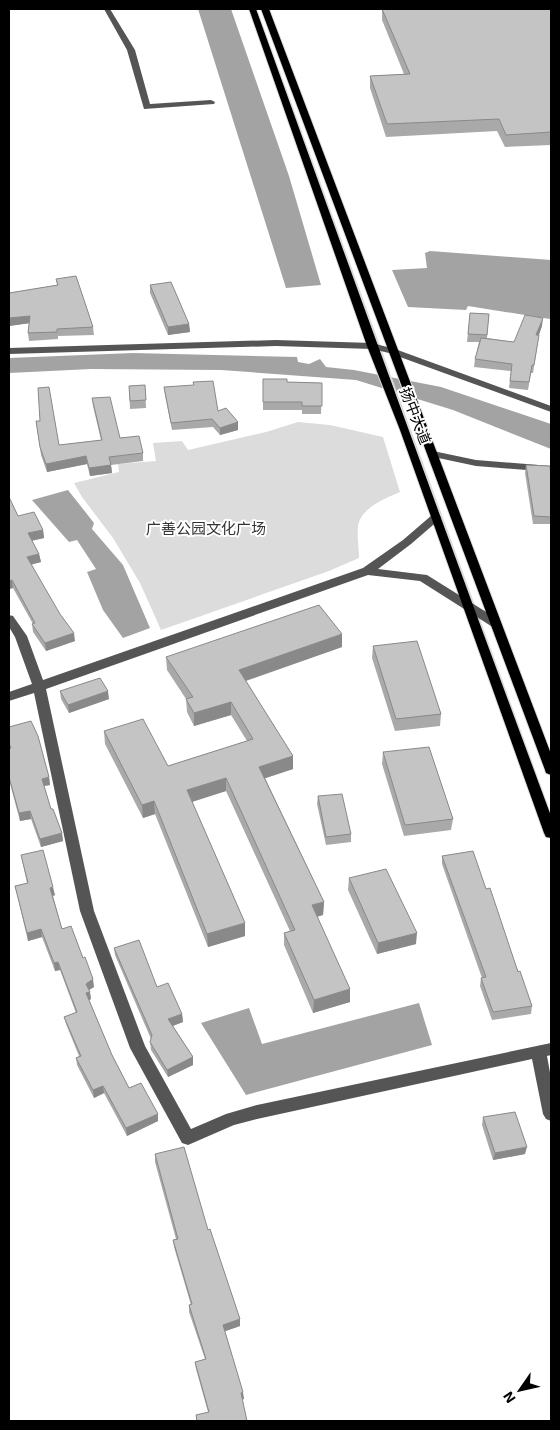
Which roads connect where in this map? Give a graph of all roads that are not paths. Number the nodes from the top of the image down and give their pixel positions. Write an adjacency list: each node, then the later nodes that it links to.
1 (107, 9): 4 (street)
2 (252, 9): 5 (main road, 扬中大道)
3 (265, 9): 7 (main road, 扬中大道)
4 (211, 102)
5 (372, 346): 6 (street); 7 (street); 9 (main road, 扬中大道)
6 (9, 351)
7 (392, 351): 8 (street); 10 (main road, 扬中大道)
8 (551, 409)
9 (414, 454): 10 (main road); 12 (main road, 扬中大道)
10 (433, 454): 11 (street); 16 (main road, 扬中大道)
11 (551, 469)
12 (436, 517): 13 (street); 14 (main road, 扬中大道)
13 (368, 571): 14 (street); 17 (street)
14 (466, 605): 16 (street); 20 (main road, 扬中大道)
15 (9, 619): 17 (street)
16 (495, 623): 19 (main road, 扬中大道)
17 (39, 686): 18 (street); 21 (street)
18 (9, 697)
19 (551, 770)
20 (551, 833)
21 (545, 1050): 22 (street)
22 (551, 1114)

